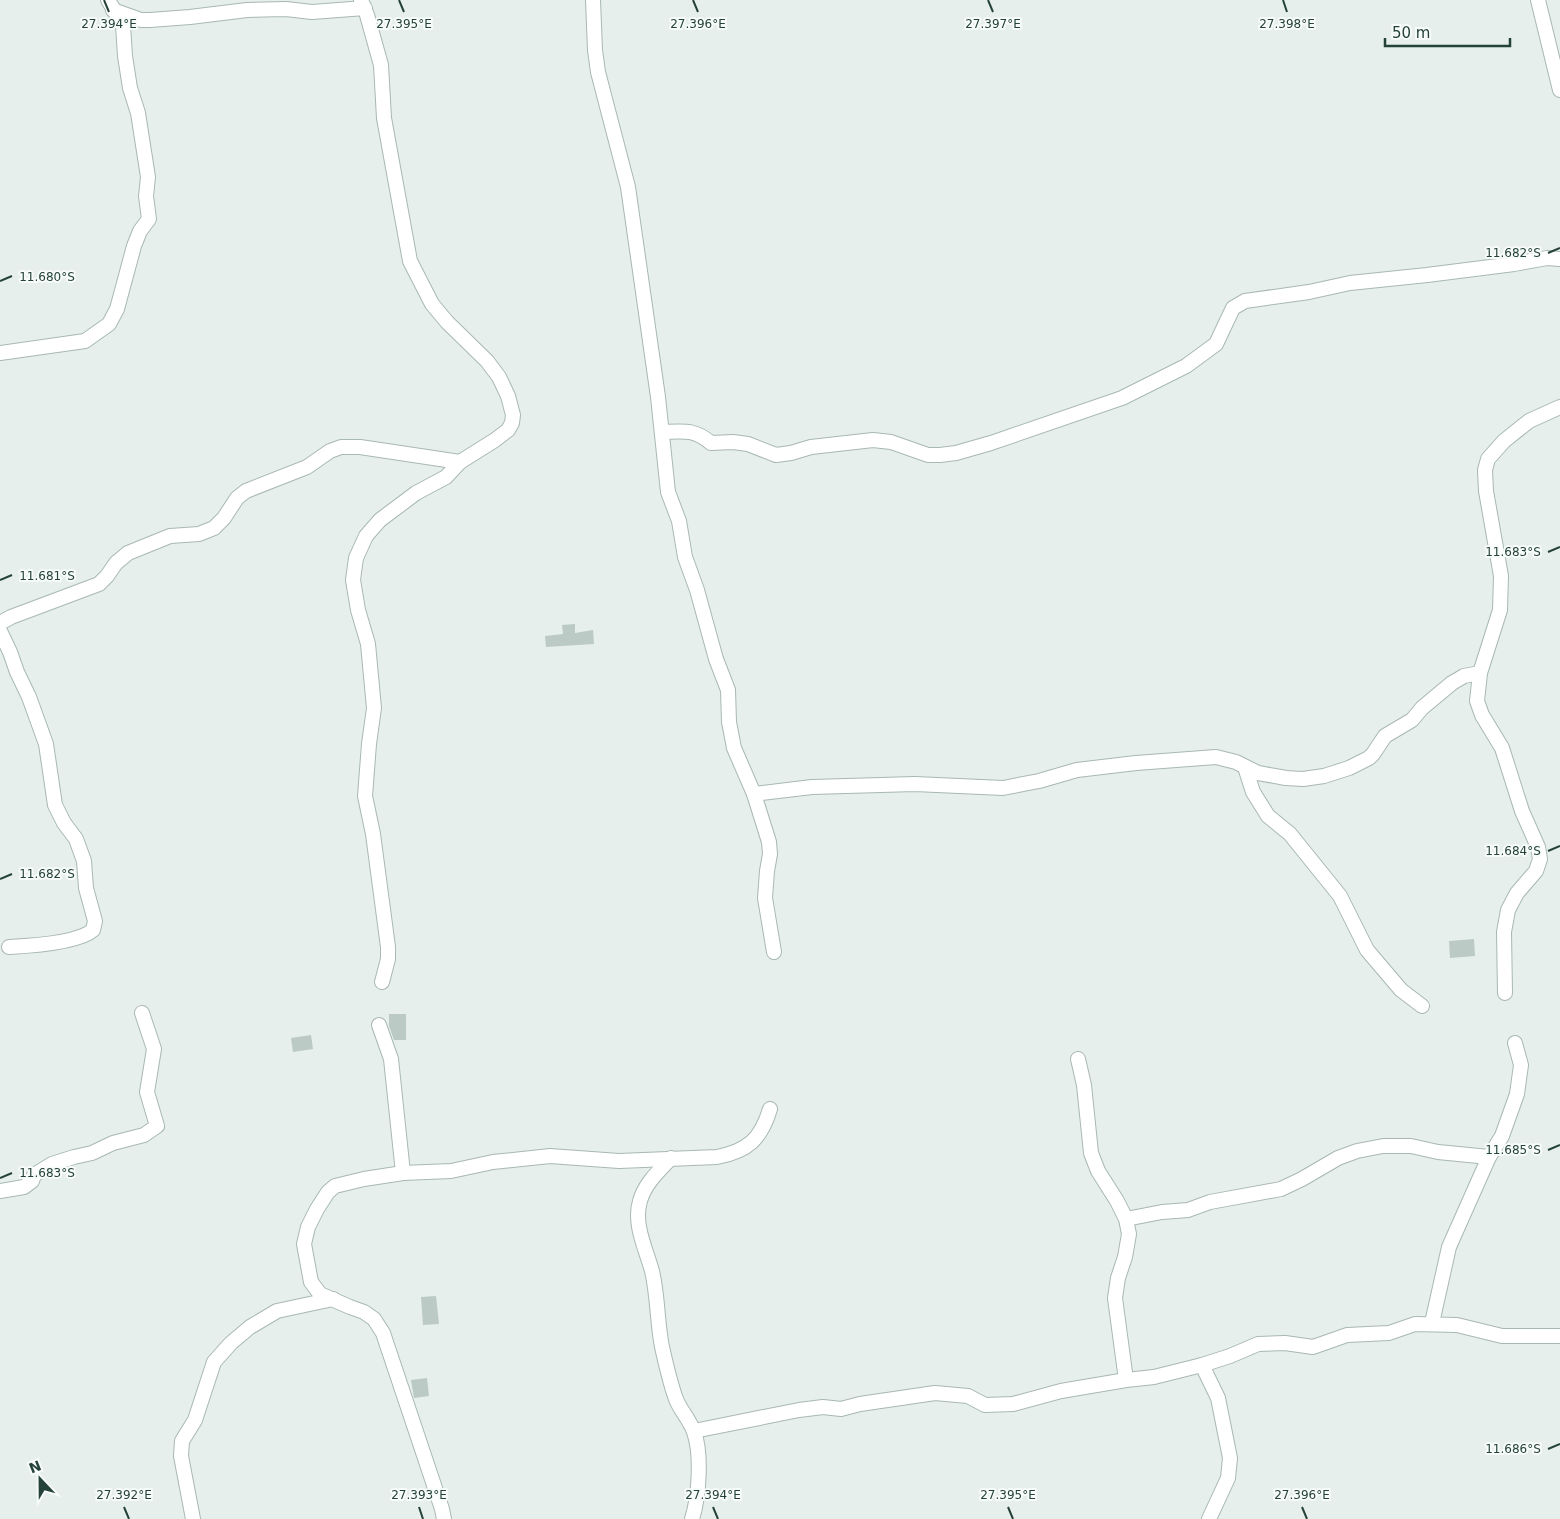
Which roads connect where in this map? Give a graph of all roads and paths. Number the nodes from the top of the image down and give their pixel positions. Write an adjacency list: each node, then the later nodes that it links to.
1 (593, 0): 9 (street)
2 (1538, 0): 5 (street)
3 (363, 4): 4 (street); 10 (street)
4 (110, 5): 7 (street)
5 (1560, 90)
6 (1560, 259): 9 (street)
7 (0, 353)
8 (1560, 407): 13 (street)
9 (663, 432): 15 (street)
10 (460, 462): 11 (street); 18 (street)
11 (0, 623)
12 (0, 631): 16 (street)
13 (1480, 673): 14 (street); 19 (street)
14 (1245, 767): 15 (street); 20 (street)
15 (754, 794): 17 (street)
16 (9, 947)
17 (774, 952)
18 (382, 982)
19 (1505, 993)
20 (1422, 1006)
21 (142, 1013): 29 (street)
22 (379, 1025): 28 (street)
23 (1515, 1043): 26 (street)
24 (1078, 1059): 30 (street)
25 (770, 1110): 27 (street)
26 (1489, 1157): 30 (street); 32 (street)
27 (671, 1158): 28 (street); 36 (street)
28 (403, 1173): 31 (street)
29 (0, 1191)
30 (1126, 1219): 35 (street)
31 (334, 1299): 37 (street); 38 (street)
32 (1432, 1324): 33 (street); 34 (street)
33 (1560, 1336)
34 (1202, 1365): 35 (street); 40 (street)
35 (1126, 1380): 36 (street)
36 (694, 1431): 39 (street)
37 (193, 1519)
38 (444, 1519)
39 (692, 1519)
40 (1209, 1519)

